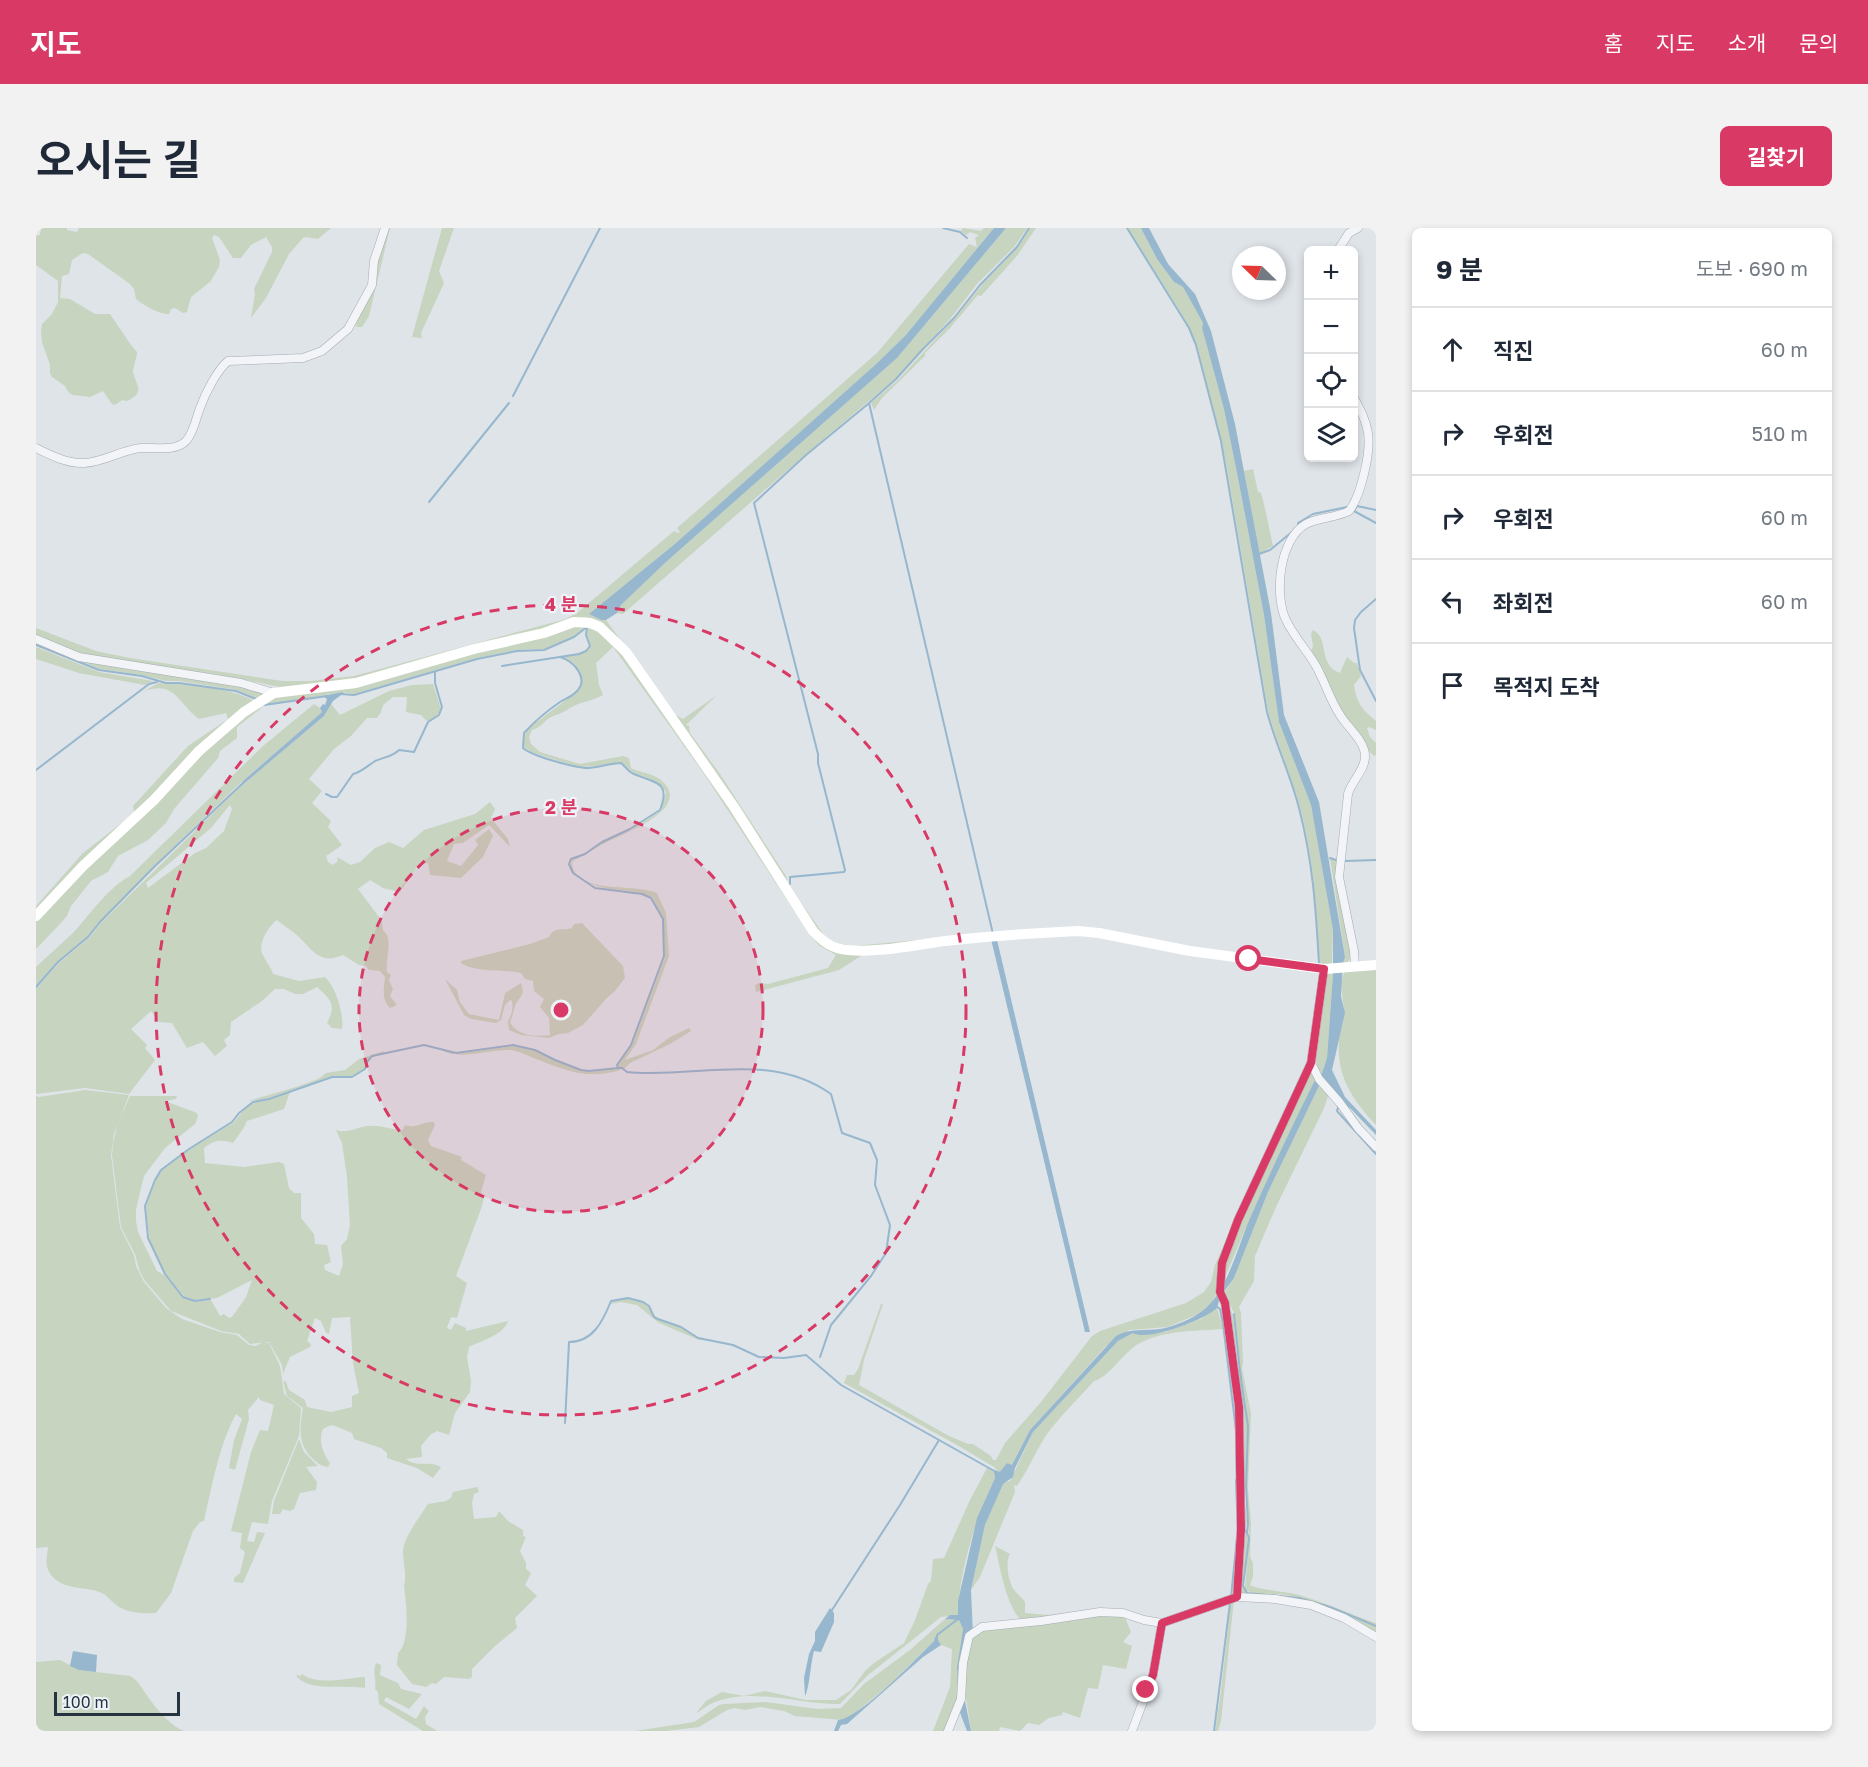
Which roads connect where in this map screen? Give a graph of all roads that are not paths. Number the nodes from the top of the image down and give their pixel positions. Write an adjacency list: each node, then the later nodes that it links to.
1 (385, 228): 5 (street)
2 (1356, 228): 3 (street)
3 (1341, 246)
4 (1358, 408): 10 (street)
5 (36, 448)
6 (36, 639): 7 (street)
7 (274, 693): 8 (street); 11 (street)
8 (36, 916)
9 (1376, 965): 10 (street)
10 (1355, 967): 11 (street)
11 (1325, 969): 12 (street)
12 (1311, 1063): 13 (street); 14 (street)
13 (1376, 1147)
14 (1237, 1597): 15 (street); 16 (street)
15 (1162, 1623): 17 (street); 18 (street)
16 (1376, 1636)
17 (948, 1731)
18 (1132, 1731)

